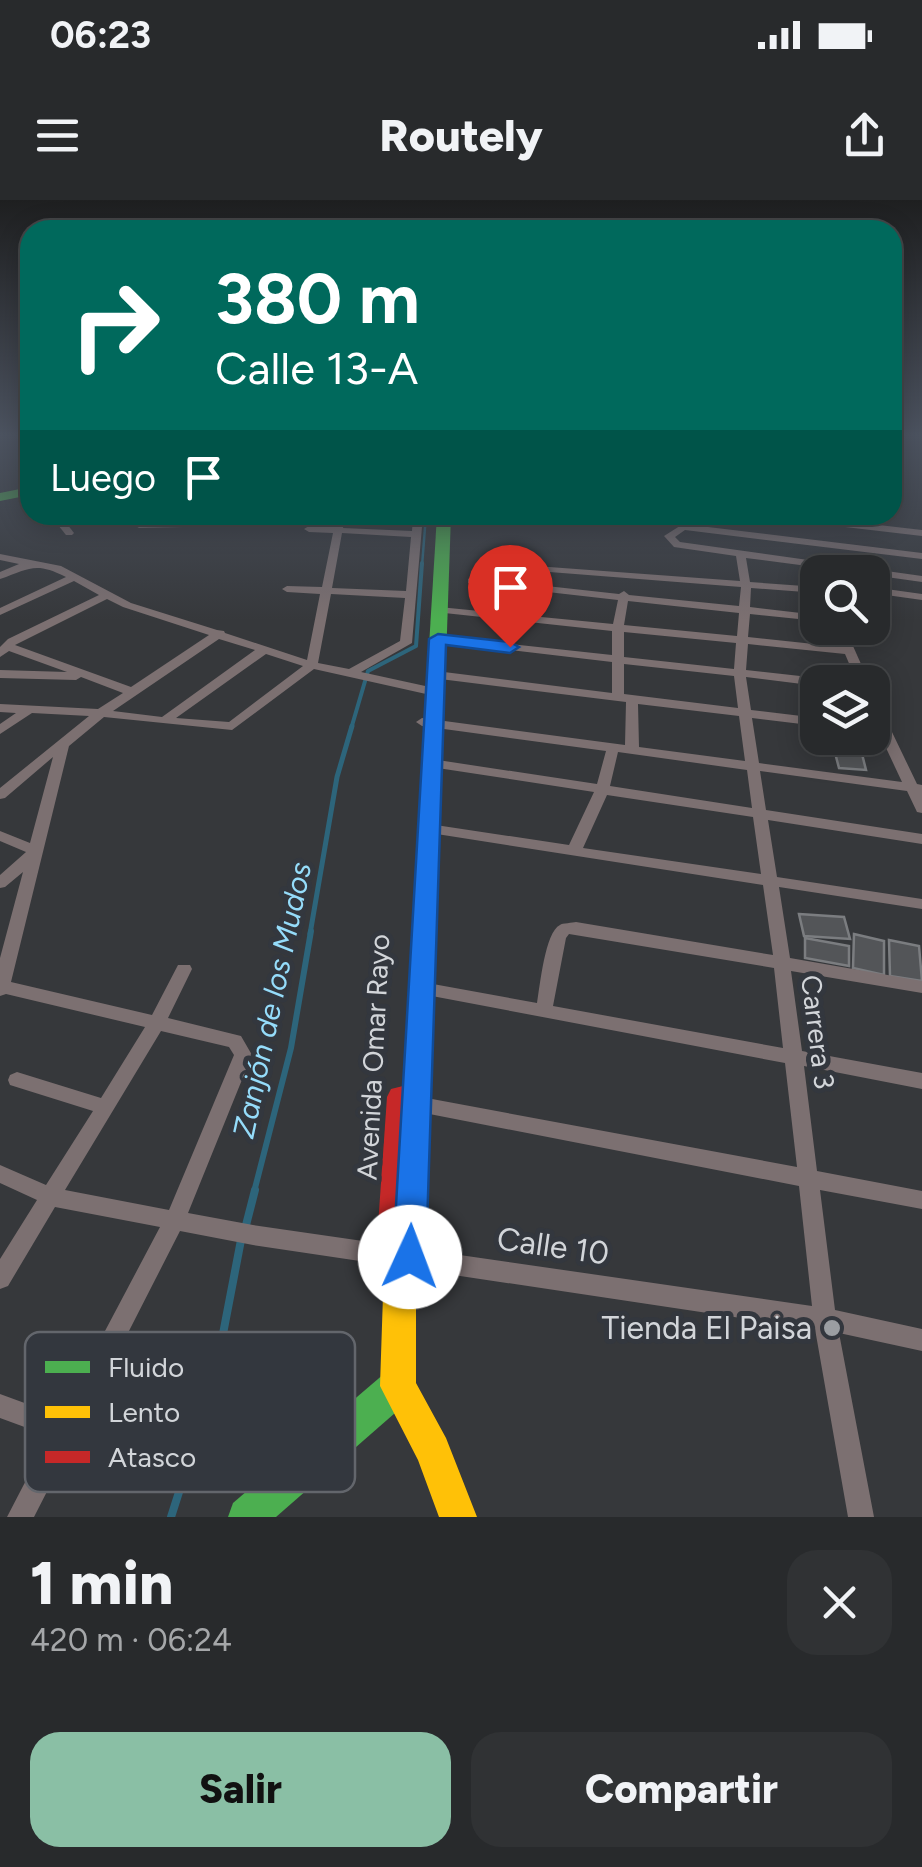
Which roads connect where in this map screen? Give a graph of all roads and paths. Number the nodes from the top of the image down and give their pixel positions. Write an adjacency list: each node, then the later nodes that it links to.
1 (62, 525): 12 (street)
2 (338, 525): 10 (street)
3 (418, 525): 13 (street)
4 (439, 525): 56 (street, Avenida Omar Rayo)
5 (440, 525): 36 (street, Avenida Omar Rayo)
6 (725, 525): 11 (street, Carrera 3)
7 (837, 525): 15 (street)
8 (852, 525): 14 (street)
9 (309, 529): 10 (street)
10 (337, 530): 13 (street); 30 (street)
11 (728, 533): 15 (street); 16 (street, Carrera 3); 16 (street)
12 (68, 534)
13 (418, 534): 33 (street)
14 (922, 534)
15 (836, 545): 17 (street); 18 (street)
16 (734, 552): 21 (street); 27 (street, Carrera 3)
17 (833, 555)
18 (922, 556)
19 (0, 558): 20 (street)
20 (35, 560): 22 (street); 23 (street)
21 (800, 565)
22 (0, 576)
23 (76, 576): 32 (street); 37 (street)
24 (632, 576): 27 (street); 35 (street); 35 (street)
25 (890, 576): 26 (street)
26 (921, 579): 34 (street)
27 (746, 587): 29 (street); 38 (street, Carrera 3)
28 (287, 589): 30 (street)
29 (800, 589)
30 (328, 590): 33 (street); 49 (street)
31 (890, 592): 34 (street)
32 (107, 595): 41 (street); 44 (street)
33 (412, 595): 54 (street)
34 (922, 597)
35 (622, 600): 38 (street); 40 (street)
36 (440, 610): 40 (street); 42 (street, Avenida Omar Rayo)
37 (0, 612)
38 (743, 612): 39 (street); 43 (street, Carrera 3)
39 (800, 617)
40 (618, 628): 43 (street); 48 (street)
41 (220, 634): 46 (street); 57 (street)
42 (438, 639): 48 (street); 56 (street, Avenida Omar Rayo)
43 (742, 641): 47 (street); 52 (street, Carrera 3)
44 (5, 645): 53 (street)
45 (847, 645): 47 (street)
46 (265, 648): 49 (street); 65 (street)
47 (850, 652): 50 (street)
48 (618, 660): 52 (street); 58 (street)
49 (312, 665): 54 (street); 65 (street)
50 (856, 665)
51 (0, 674): 53 (street)
52 (740, 674): 55 (street); 63 (street, Carrera 3)
53 (89, 676): 57 (street)
54 (362, 676): 56 (street)
55 (800, 680)
56 (431, 686): 58 (street); 66 (street, Avenida Omar Rayo)
57 (132, 692): 61 (street)
58 (625, 700): 63 (street); 71 (street)
59 (0, 708): 60 (street)
60 (28, 710): 62 (street); 67 (street)
61 (101, 713): 62 (street); 65 (street); 68 (street)
62 (72, 714): 68 (street)
63 (745, 714): 64 (street); 73 (street, Carrera 3)
64 (800, 720)
65 (164, 721)
66 (428, 722): 70 (street); 72 (street, Avenida Omar Rayo); 104 (street, Avenida Omar Rayo)
67 (0, 730)
68 (63, 744): 76 (street); 83 (street)
69 (890, 745): 75 (street)
70 (613, 747): 71 (street); 74 (street)
71 (632, 750): 73 (street)
72 (431, 763): 74 (street); 79 (street, Avenida Omar Rayo)
73 (752, 764): 75 (street); 78 (street, Carrera 3)
74 (603, 788): 78 (street); 82 (street)
75 (918, 788): 77 (street)
76 (0, 795)
77 (922, 809)
78 (760, 816): 81 (street); 84 (street, Carrera 3)
79 (429, 829): 82 (street); 91 (street, Avenida Omar Rayo)
80 (0, 836): 83 (street)
81 (922, 839)
82 (574, 850): 84 (street)
83 (37, 851): 85 (street); 89 (street)
84 (770, 880): 86 (street); 87 (street, Carrera 3)
85 (0, 883)
86 (922, 904)
87 (782, 962): 90 (street); 92 (street); 94 (street, Carrera 3)
88 (184, 969): 93 (street)
89 (1, 987): 93 (street)
90 (922, 987)
91 (422, 988): 92 (street); 97 (street, Avenida Omar Rayo)
92 (544, 1009): 94 (street)
93 (156, 1024): 98 (street); 103 (street)
94 (794, 1057): 96 (street); 100 (street, Carrera 3)
95 (17, 1080): 98 (street)
96 (922, 1081)
97 (416, 1104): 100 (street); 104 (street, Avenida Omar Rayo)
98 (106, 1106): 101 (street)
99 (0, 1174): 101 (street, Calle 10)
100 (808, 1176): 102 (street); 106 (street, Carrera 3)
101 (52, 1198): 103 (street, Calle 10); 105 (street)
102 (922, 1200)
103 (176, 1218): 104 (street, Calle 10); 107 (street)
104 (401, 1259): 106 (street, Calle 10); 109 (street)
105 (0, 1279)
106 (825, 1319): 108 (street, Calle 10); 118 (street, Carrera 3)
107 (117, 1332)
108 (922, 1340)
109 (398, 1386): 112 (street); 117 (street)
110 (0, 1406): 111 (street)
111 (25, 1415)
112 (355, 1423)
113 (33, 1492): 115 (street)
114 (276, 1492): 116 (street)
115 (20, 1517)
116 (247, 1517)
117 (458, 1517)
118 (861, 1517)

